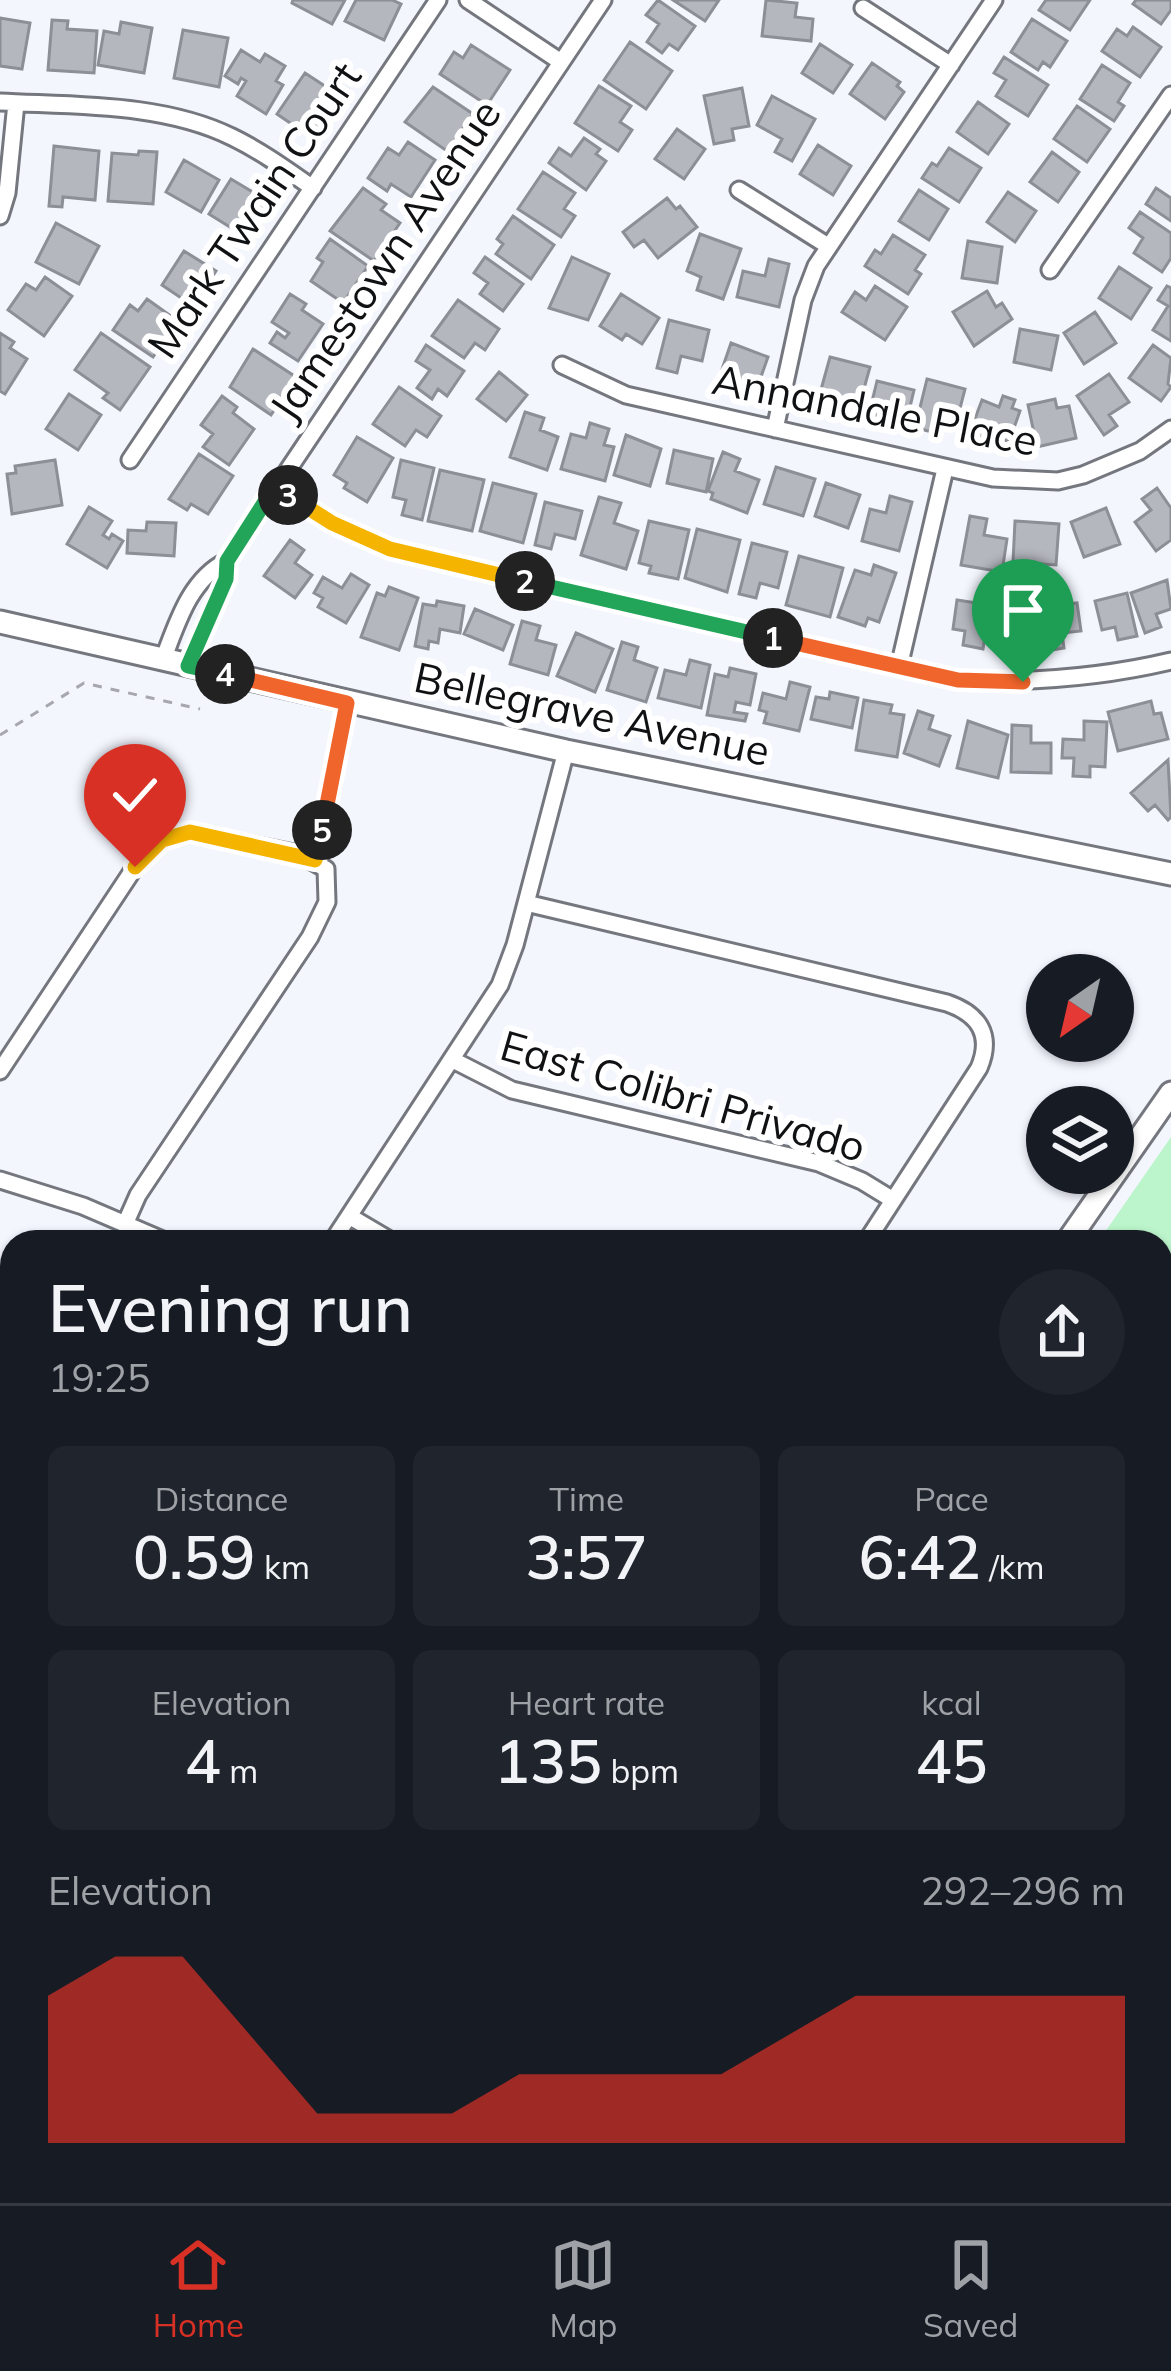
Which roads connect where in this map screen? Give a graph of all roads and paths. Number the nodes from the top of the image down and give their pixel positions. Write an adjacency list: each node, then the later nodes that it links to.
1 (438, 0): 10 (street, Mark Twain Court)
2 (468, 0): 6 (street)
3 (603, 0): 6 (street, Jamestown Avenue)
4 (994, 0): 7 (street)
5 (862, 8): 7 (street)
6 (561, 62): 20 (street, Jamestown Avenue)
7 (951, 65): 13 (street)
8 (1171, 95): 14 (street)
9 (8, 102): 10 (street); 12 (street)
10 (313, 188): 18 (street, Mark Twain Court)
11 (740, 190): 13 (street)
12 (0, 216)
13 (827, 246): 16 (street)
14 (1050, 270)
15 (562, 365): 16 (street, Annandale Place)
16 (775, 429): 19 (street, Annandale Place)
17 (1171, 429): 19 (street, Annandale Place)
18 (130, 460)
19 (945, 469): 26 (street)
20 (275, 486): 21 (street, Jamestown Avenue); 26 (street)
21 (227, 561): 23 (street, Jamestown Avenue); 25 (street, Jamestown Avenue)
22 (0, 622): 23 (main road, Bellegrave Avenue)
23 (163, 660): 25 (main road, Bellegrave Avenue)
24 (1171, 661): 26 (street)
25 (188, 666): 27 (main road, Bellegrave Avenue)
26 (898, 668)
27 (347, 703): 30 (main road, Bellegrave Avenue); 31 (path)
28 (200, 710): 29 (path)
29 (0, 735)
30 (566, 751): 32 (main road, Bellegrave Avenue); 33 (street)
31 (321, 865): 35 (street); 40 (street)
32 (1171, 874)
33 (526, 903): 34 (street); 38 (street)
34 (453, 1060): 38 (street, East Colibri Privado); 39 (street)
35 (0, 1071)
36 (1171, 1093): 45 (main road)
37 (0, 1180): 40 (street)
38 (893, 1200): 44 (street)
39 (349, 1216): 42 (street); 43 (street)
40 (126, 1222): 41 (street)
41 (142, 1230)
42 (340, 1230)
43 (373, 1230)
44 (874, 1230)
45 (1075, 1230)

